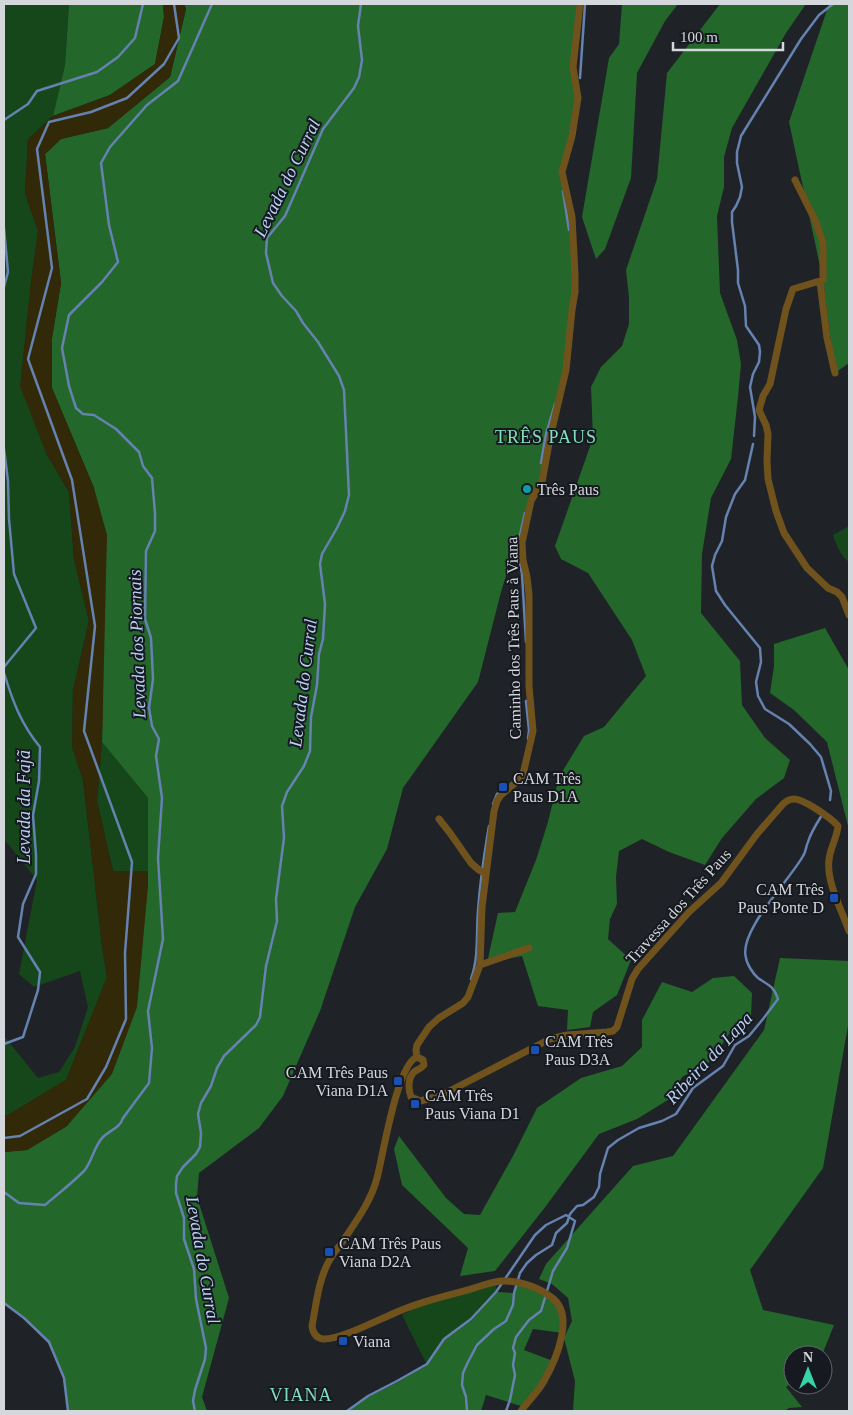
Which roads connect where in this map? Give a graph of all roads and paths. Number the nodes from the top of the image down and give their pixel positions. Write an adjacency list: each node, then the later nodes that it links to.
1 (580, 4): 7 (street, Caminho dos Três Paus à Viana)
2 (795, 180): 3 (street)
3 (820, 282): 4 (street); 5 (street)
4 (835, 373)
5 (849, 615)
6 (439, 819): 7 (street)
7 (485, 873): 10 (street, Caminho dos Três Paus à Viana)
8 (849, 931): 11 (street, Travessa dos Três Paus)
9 (529, 948): 10 (street)
10 (480, 965): 11 (street, Caminho dos Três Paus à Viana)
11 (417, 1057): 12 (street, Caminho dos Três Paus à Viana)
12 (521, 1411)

